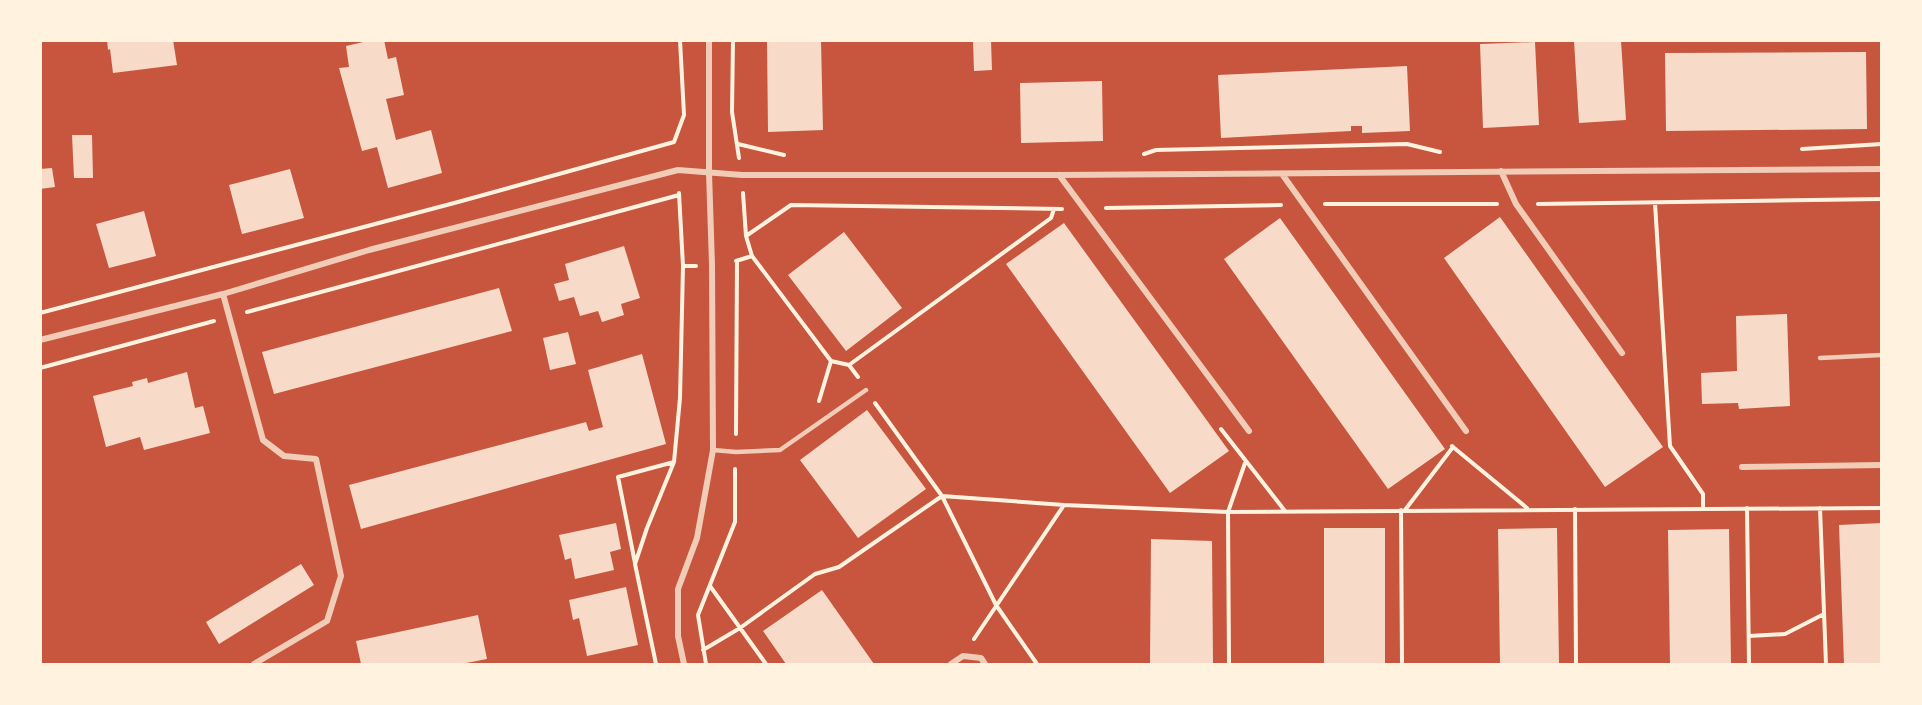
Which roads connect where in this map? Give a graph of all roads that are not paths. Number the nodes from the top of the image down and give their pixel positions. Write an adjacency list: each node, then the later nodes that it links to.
1 (709, 40): 4 (street)
2 (1881, 169): 3 (street)
3 (1501, 171): 5 (street); 9 (street)
4 (709, 172): 6 (street); 7 (street); 15 (street)
5 (1281, 174): 6 (street); 14 (street)
6 (1059, 175): 13 (street)
7 (222, 294): 8 (street); 18 (street)
8 (40, 340)
9 (1622, 353)
10 (1881, 355): 11 (lane)
11 (1820, 358)
12 (866, 390): 15 (lane)
13 (1249, 430)
14 (1466, 431)
15 (713, 450): 19 (street)
16 (1881, 465): 17 (street)
17 (1742, 466)
18 (254, 664)
19 (684, 664)
20 (951, 664): 21 (street)
21 (985, 664)

